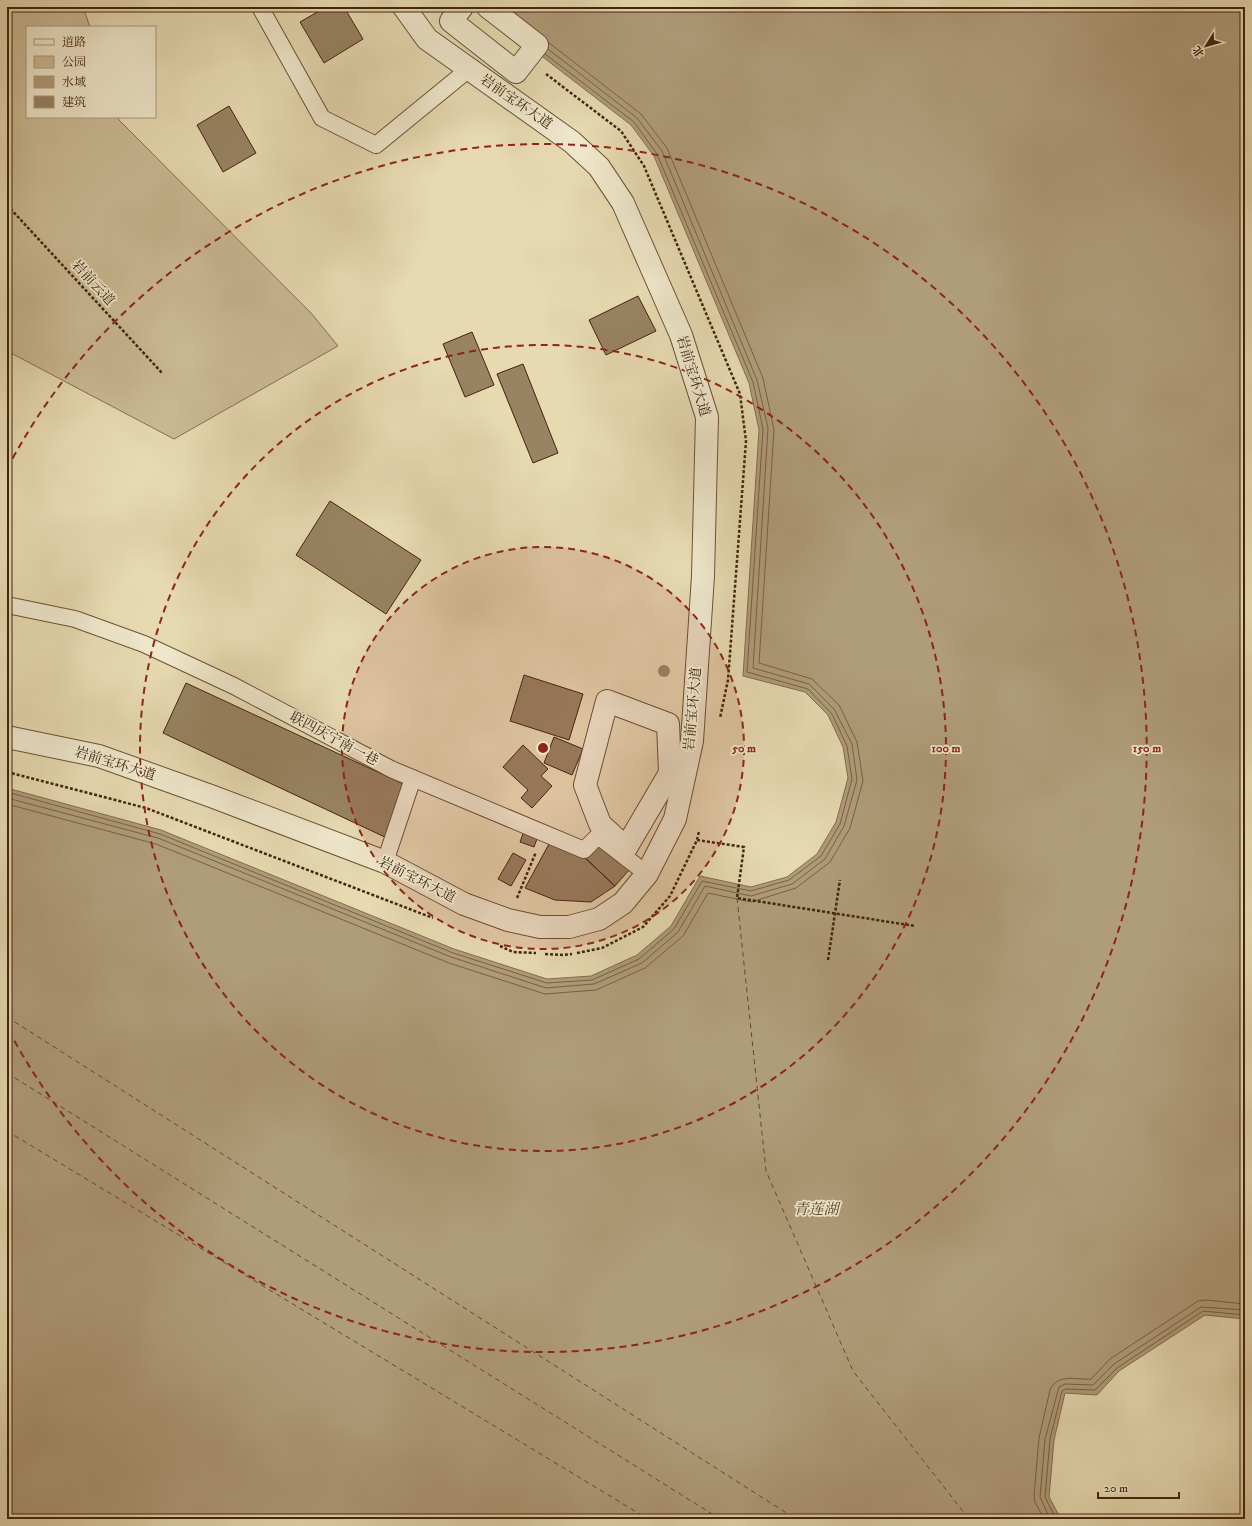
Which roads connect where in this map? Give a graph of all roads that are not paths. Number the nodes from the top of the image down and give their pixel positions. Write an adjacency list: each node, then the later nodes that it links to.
1 (260, 7): 5 (lane)
2 (404, 7): 5 (street, 岩前宝环大道)
3 (462, 7): 4 (street)
4 (488, 7)
5 (468, 69): 11 (street, 岩前宝环大道)
6 (7, 605): 8 (lane, 联四庆宁南一巷)
7 (7, 737): 10 (street, 岩前宝环大道)
8 (413, 778): 10 (lane); 11 (lane, 联四庆宁南一巷)
9 (585, 785): 9 (street)
10 (384, 862): 11 (street, 岩前宝环大道)
11 (647, 874)

